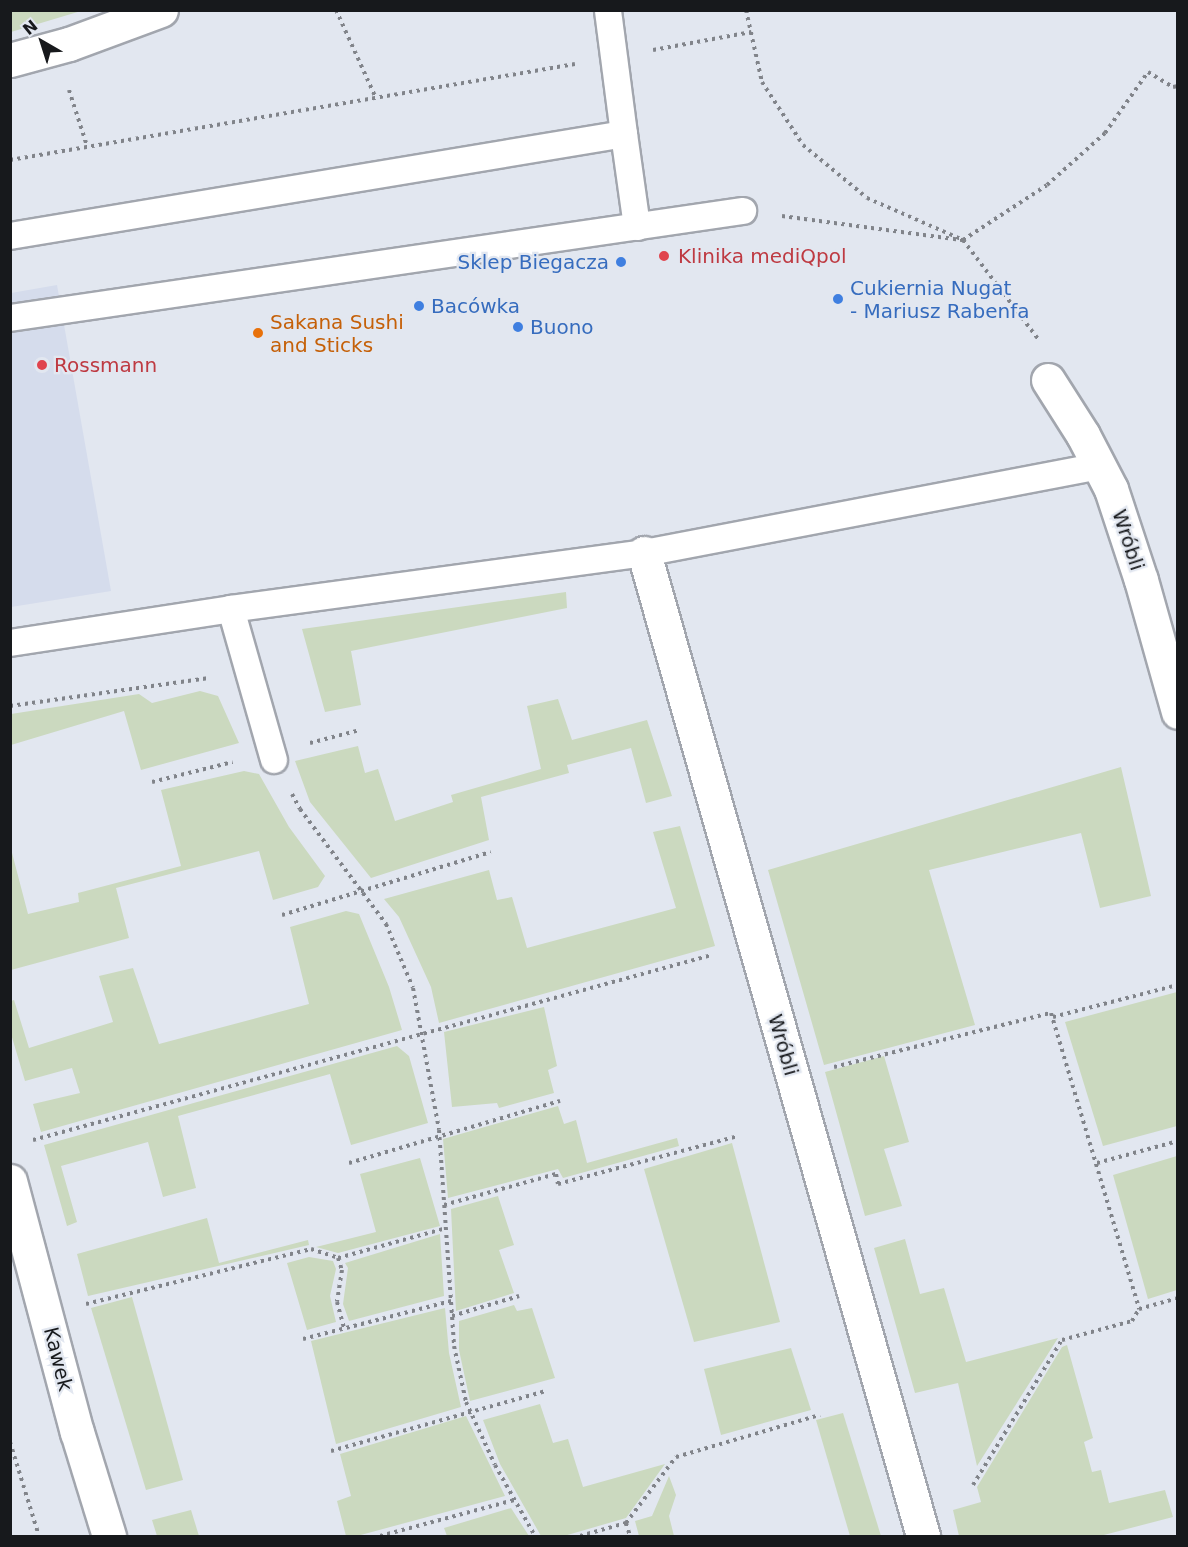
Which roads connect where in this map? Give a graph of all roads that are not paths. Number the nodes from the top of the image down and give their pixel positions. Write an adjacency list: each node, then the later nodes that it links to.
1 (161, 10): 3 (street)
2 (608, 10): 4 (lane)
3 (10, 60)
4 (624, 134): 6 (lane); 7 (lane)
5 (743, 211): 6 (lane)
6 (637, 227): 8 (lane)
7 (10, 236)
8 (10, 318)
9 (1048, 380): 10 (street, Wróbli)
10 (1100, 466): 11 (lane); 14 (street, Wróbli)
11 (644, 553): 12 (lane); 18 (street, Wróbli)
12 (231, 609): 13 (lane); 15 (lane)
13 (10, 643)
14 (1178, 712)
15 (274, 760)
16 (10, 1180): 17 (street, Kawek)
17 (109, 1536)
18 (923, 1536)

